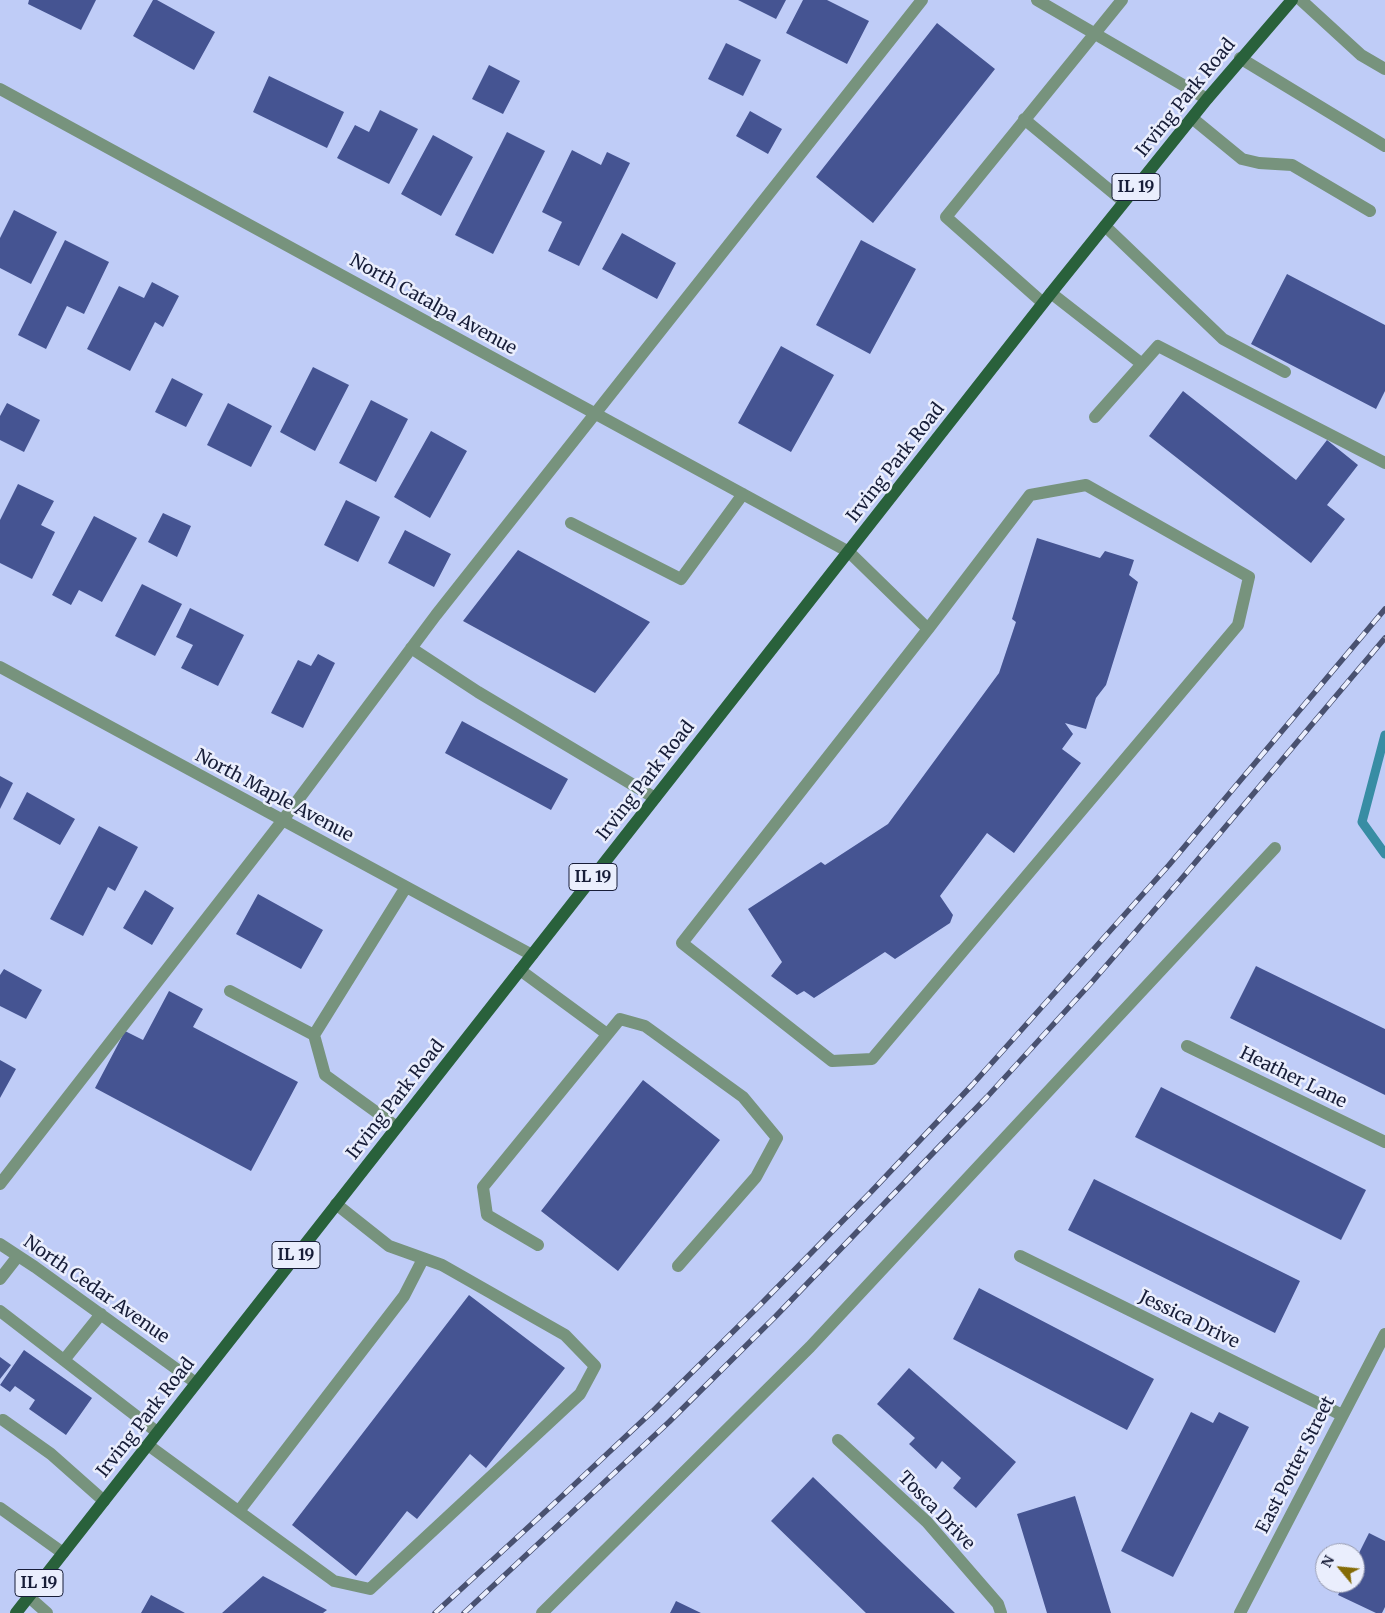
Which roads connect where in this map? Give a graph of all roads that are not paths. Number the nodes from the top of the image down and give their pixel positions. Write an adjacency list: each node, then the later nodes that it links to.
1 (922, 0): 20 (street)
2 (1037, 0): 6 (street)
3 (1122, 0): 6 (street)
4 (1292, 0): 7 (main road, Irving Park Road / IL 19)
5 (1302, 0): 8 (street)
6 (1095, 33): 10 (street); 12 (street)
7 (1240, 58): 10 (main road, Irving Park Road / IL 19); 13 (street)
8 (1385, 69)
9 (0, 90): 20 (street, North Catalpa Avenue)
10 (1207, 99): 11 (main road, Irving Park Road / IL 19)
11 (1192, 118): 14 (main road, Irving Park Road / IL 19); 15 (street)
12 (1024, 120): 14 (street); 17 (street)
13 (1385, 146)
14 (1124, 202): 16 (main road, Irving Park Road / IL 19)
15 (1370, 211)
16 (1105, 226): 17 (main road, Irving Park Road / IL 19); 19 (street)
17 (1047, 298): 18 (street); 25 (main road, Irving Park Road / IL 19)
18 (1142, 364): 21 (street); 22 (street)
19 (1286, 372)
20 (595, 414): 23 (street, North Catalpa Avenue); 27 (street)
21 (1095, 417)
22 (1385, 463)
23 (743, 494): 24 (street); 25 (street, North Catalpa Avenue)
24 (571, 523)
25 (849, 552): 26 (street, North Catalpa Avenue); 29 (main road, Irving Park Road / IL 19)
26 (928, 629): 26 (street)
27 (411, 648): 29 (street); 30 (street)
28 (0, 667): 30 (street, North Maple Avenue)
29 (655, 798): 33 (main road, Irving Park Road / IL 19)
30 (282, 820): 32 (street, North Maple Avenue); 41 (street)
31 (1276, 848): 67 (street)
32 (406, 887): 33 (street, North Maple Avenue); 37 (street)
33 (532, 955): 34 (main road, Irving Park Road / IL 19)
34 (520, 970): 36 (street); 39 (main road, Irving Park Road / IL 19)
35 (230, 991): 37 (street)
36 (607, 1034): 44 (street); 48 (street)
37 (314, 1035): 39 (street)
38 (1187, 1046): 40 (street, Heather Lane)
39 (397, 1127): 42 (main road, Irving Park Road / IL 19)
40 (1385, 1142)
41 (0, 1184)
42 (336, 1204): 47 (street); 54 (main road, Irving Park Road / IL 19)
43 (0, 1244): 45 (street, North Cedar Avenue)
44 (538, 1245)
45 (18, 1256): 49 (street); 51 (street, North Cedar Avenue)
46 (1020, 1256): 55 (street, Jessica Drive)
47 (423, 1258): 62 (street); 62 (street)
48 (678, 1266)
49 (0, 1279)
50 (0, 1311): 53 (street)
51 (101, 1314): 53 (street); 54 (street, North Cedar Avenue)
52 (1385, 1334): 55 (street, East Potter Street)
53 (64, 1360): 57 (street)
54 (196, 1383): 57 (main road, Irving Park Road / IL 19)
55 (1342, 1415): 69 (street, East Potter Street)
56 (3, 1420): 60 (street)
57 (157, 1432): 59 (main road, Irving Park Road / IL 19)
58 (838, 1440): 68 (street, Tosca Drive)
59 (148, 1445): 60 (main road, Irving Park Road / IL 19); 62 (street)
60 (104, 1501): 63 (main road, Irving Park Road / IL 19)
61 (0, 1508): 63 (street)
62 (239, 1511)
63 (63, 1553): 64 (main road, Irving Park Road / IL 19)
64 (29, 1597): 65 (main road, Irving Park Road / IL 19); 66 (street)
65 (16, 1613)
66 (47, 1613)
67 (542, 1613)
68 (1001, 1613)
69 (1240, 1613)

